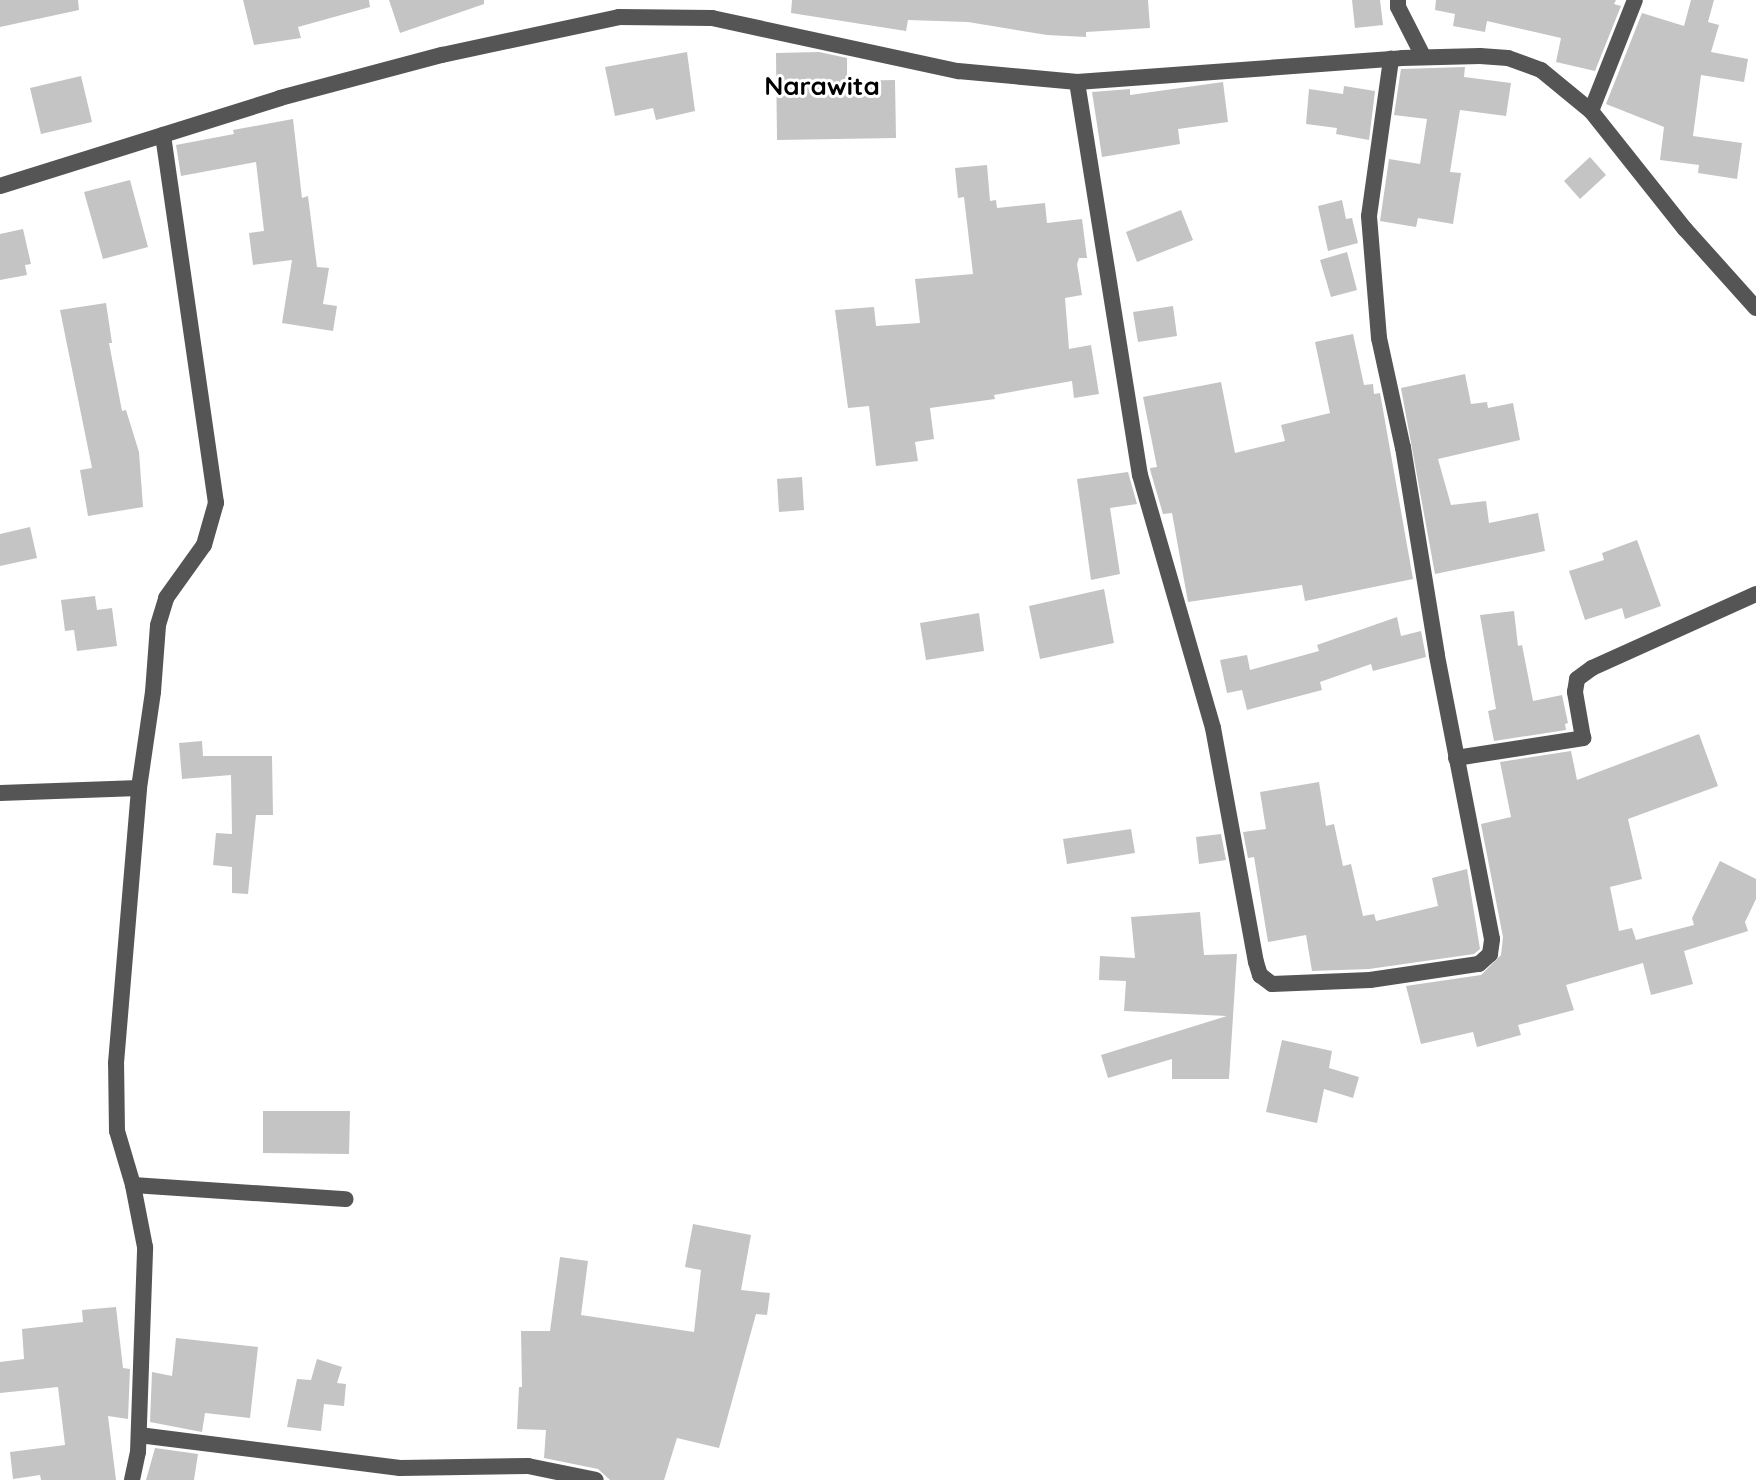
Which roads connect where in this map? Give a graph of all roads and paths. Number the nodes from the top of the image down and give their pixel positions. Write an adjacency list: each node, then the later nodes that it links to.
1 (1398, 0): 3 (street)
2 (1635, 0): 6 (street)
3 (1423, 56): 4 (street); 6 (street)
4 (1391, 59): 5 (street); 11 (street)
5 (1077, 82): 7 (street); 11 (street)
6 (1591, 111): 9 (street)
7 (163, 135): 8 (street); 12 (street)
8 (0, 186)
9 (1756, 308)
10 (1756, 594): 11 (street)
11 (1456, 758)
12 (139, 788): 13 (street); 14 (street)
13 (0, 793)
14 (133, 1185): 15 (street); 16 (street)
15 (346, 1199)
16 (139, 1435): 17 (street); 18 (street)
17 (132, 1480)
18 (596, 1480)

